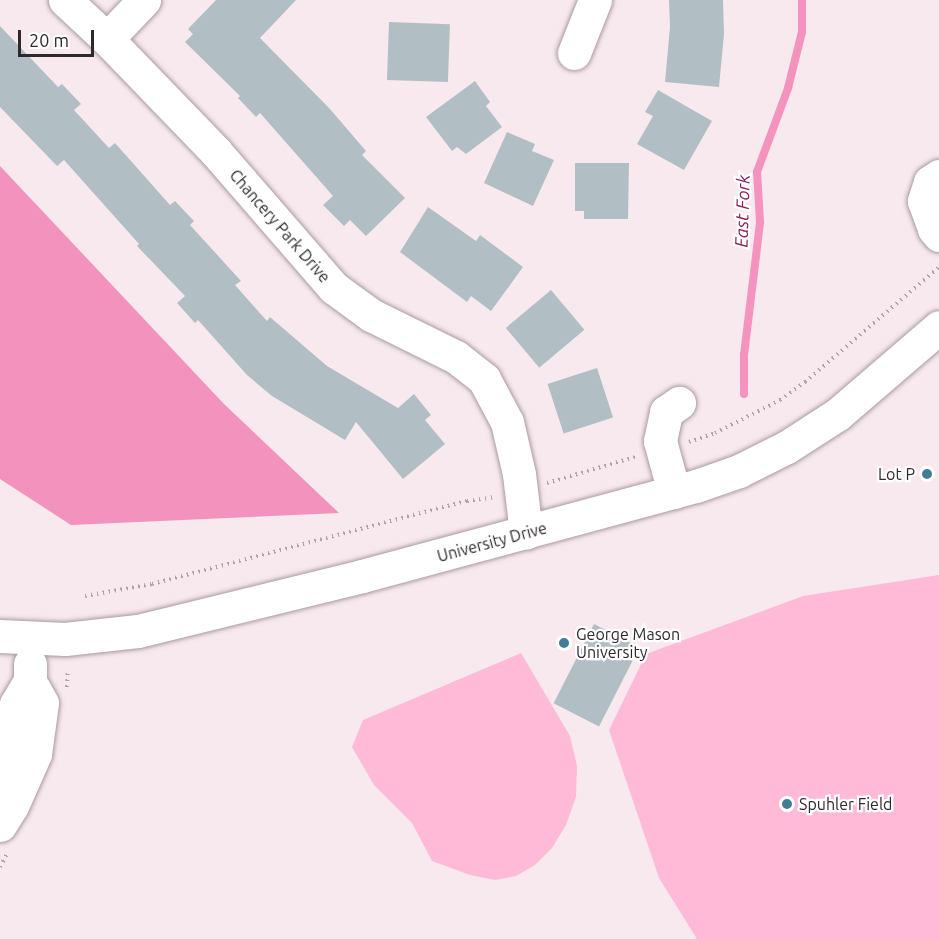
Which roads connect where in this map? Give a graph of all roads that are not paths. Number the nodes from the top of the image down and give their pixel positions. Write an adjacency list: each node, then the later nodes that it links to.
1 (65, 0): 4 (street, Chancery Park Drive)
2 (144, 0): 4 (street)
3 (595, 0): 5 (street)
4 (107, 39): 11 (street, Chancery Park Drive)
5 (574, 53)
6 (939, 176): 7 (street)
7 (939, 235)
8 (939, 327): 10 (street, University Drive)
9 (679, 403): 10 (street)
10 (674, 492): 11 (street, University Drive)
11 (526, 533): 12 (street, University Drive)
12 (16, 637): 13 (street)
13 (30, 681): 14 (street); 15 (street)
14 (0, 777)
15 (0, 825)

